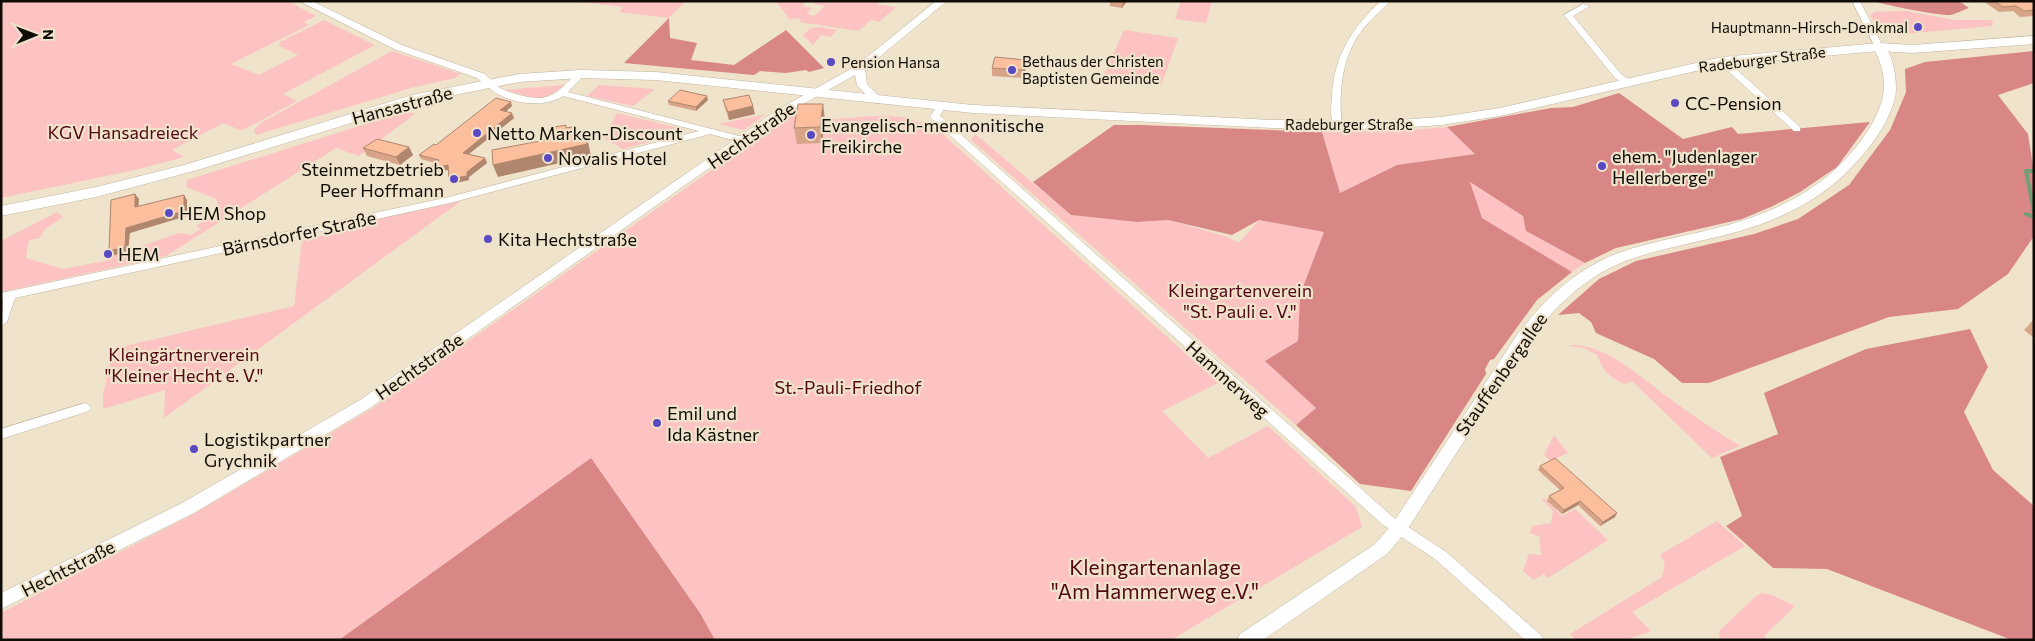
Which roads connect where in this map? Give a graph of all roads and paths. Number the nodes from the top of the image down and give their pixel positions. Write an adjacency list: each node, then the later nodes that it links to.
1 (304, 1): 13 (street)
2 (942, 1): 10 (street, Hechtstraße)
3 (1386, 1): 18 (street)
4 (1856, 1): 8 (street)
5 (1586, 6): 12 (street)
6 (2034, 31): 8 (main road, Radeburger Straße)
7 (2034, 40): 8 (main road, Radeburger Straße)
8 (1879, 47): 9 (main road, Radeburger Straße); 27 (main road, Stauffenbergallee)
9 (1722, 61): 12 (main road, Radeburger Straße); 19 (street)
10 (860, 68): 15 (street, Hechtstraße); 16 (street)
11 (582, 74): 13 (main road, Hansastraße); 14 (street); 15 (main road, Hansastraße)
12 (1627, 82): 18 (main road, Radeburger Straße)
13 (494, 88): 14 (street); 22 (main road, Hansastraße)
14 (561, 93): 20 (street)
15 (813, 93): 16 (main road, Radeburger Straße); 21 (street, Hechtstraße)
16 (878, 101): 17 (main road, Radeburger Straße)
17 (940, 106): 18 (main road, Radeburger Straße); 27 (street, Hammerweg)
18 (1337, 125)
19 (1797, 130)
20 (711, 131): 21 (street); 23 (street, Bärnsdorfer Straße)
21 (744, 140): 28 (street, Hechtstraße)
22 (1, 211)
23 (6, 296): 24 (street)
24 (1, 322)
25 (85, 408): 26 (street)
26 (1, 434)
27 (1399, 528): 29 (main road, Stauffenbergallee); 30 (street, Hammerweg)
28 (1, 602)
29 (1247, 640)
30 (1536, 640)

